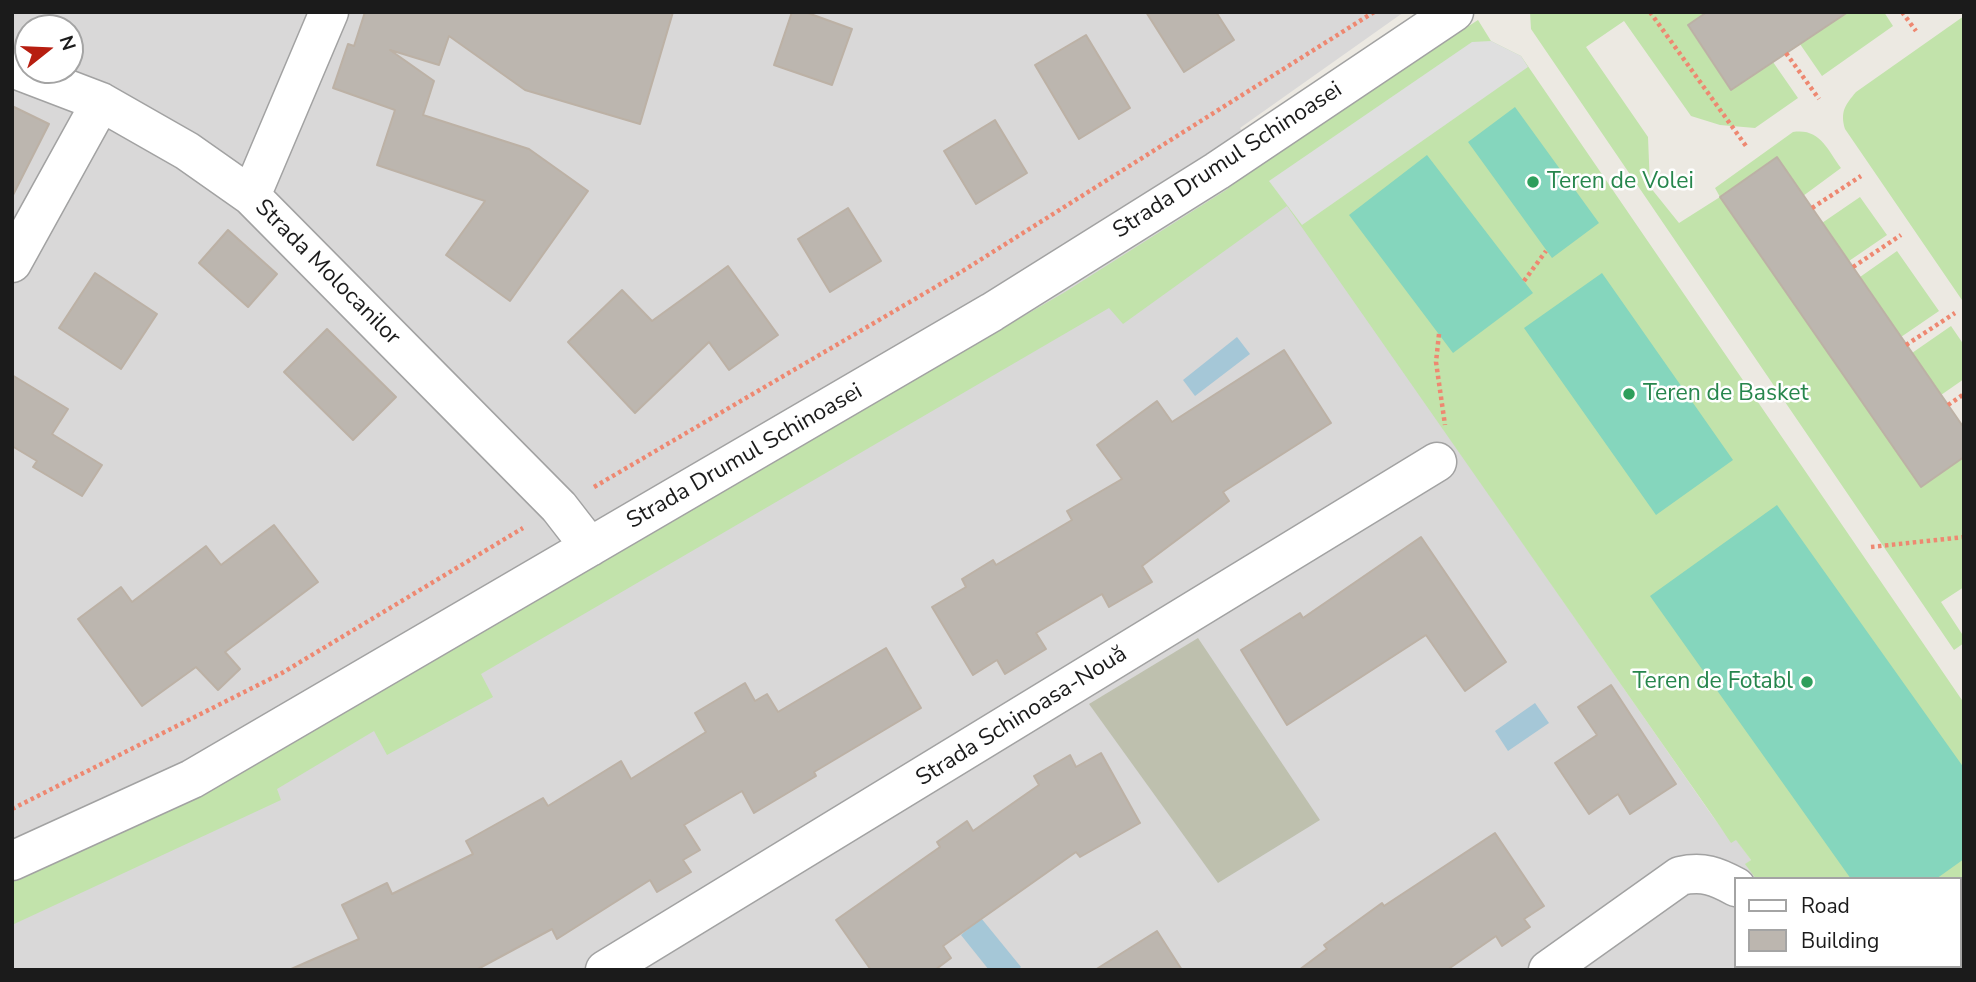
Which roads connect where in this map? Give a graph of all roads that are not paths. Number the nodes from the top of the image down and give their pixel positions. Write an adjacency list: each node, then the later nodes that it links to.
1 (329, 12): 5 (street)
2 (1443, 15): 8 (street, Strada Drumul Schinoasei)
3 (12, 68): 4 (street, Strada Molocanilor)
4 (101, 102): 5 (street, Strada Molocanilor); 6 (street)
5 (251, 197): 8 (street, Strada Molocanilor)
6 (12, 263)
7 (1437, 462): 11 (street, Strada Schinoasa-Nouă)
8 (590, 547): 9 (street, Strada Drumul Schinoasei)
9 (12, 861)
10 (1726, 882): 12 (street)
11 (605, 970)
12 (1548, 970)

